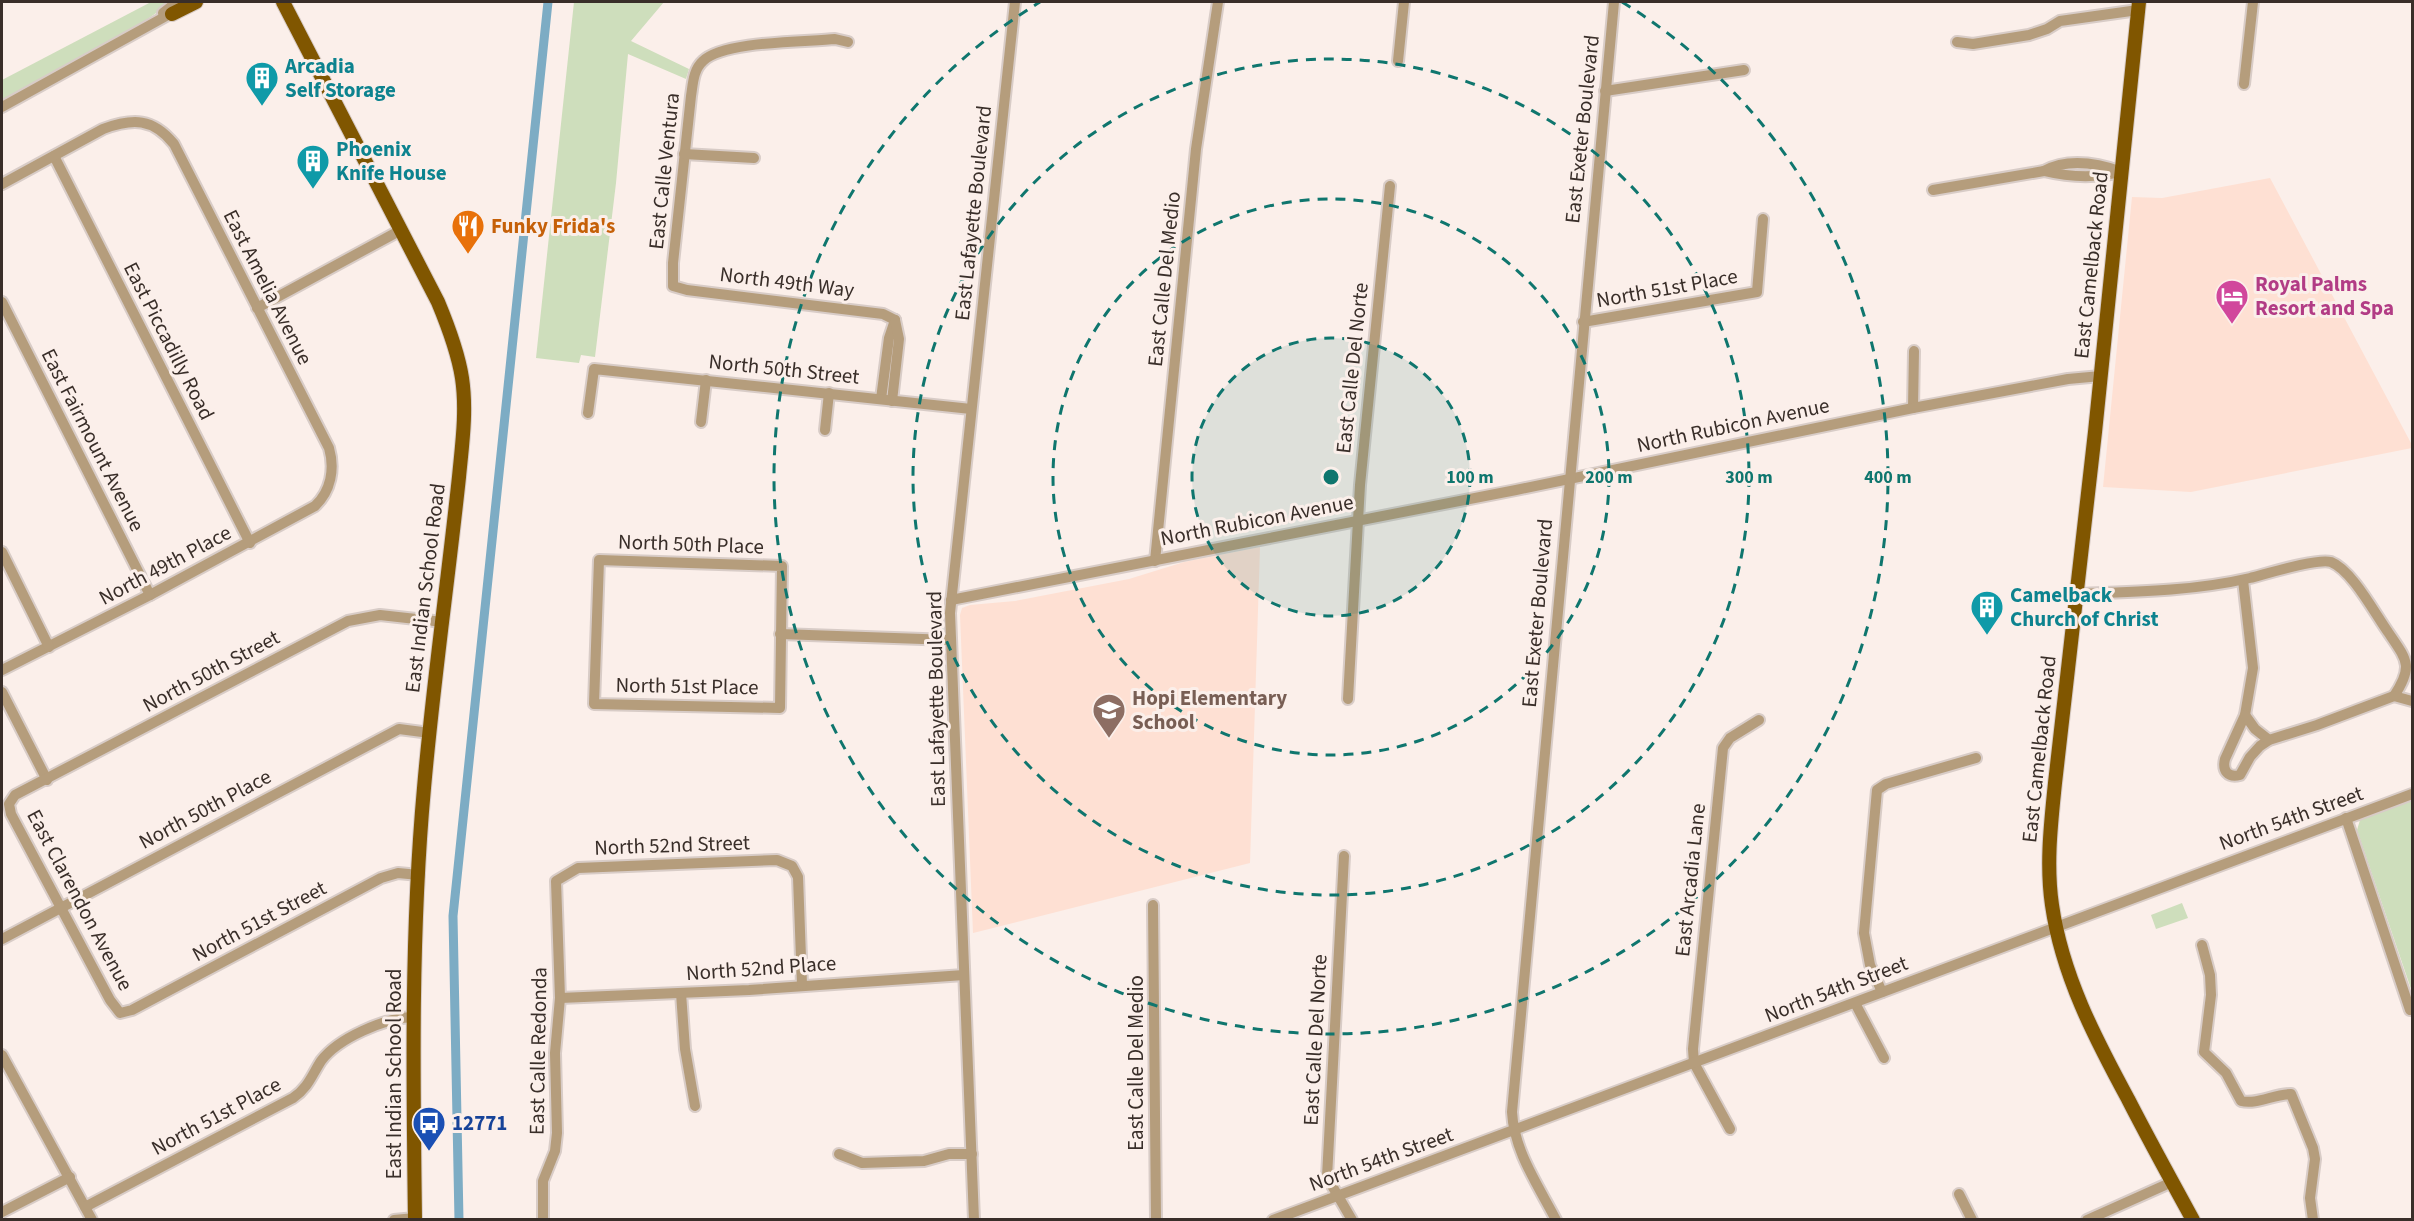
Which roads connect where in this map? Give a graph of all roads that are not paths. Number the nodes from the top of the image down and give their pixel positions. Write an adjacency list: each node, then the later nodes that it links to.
1 (190, 2): 10 (street)
2 (196, 2): 10 (main road)
3 (283, 2): 29 (main road, East Indian School Road)
4 (1015, 2): 40 (street, East Lafayette Boulevard)
5 (1218, 2): 49 (street, East Calle Del Medio)
6 (1404, 2): 13 (street)
7 (1614, 2): 16 (street, East Exeter Boulevard)
8 (2253, 2): 15 (street)
9 (2139, 6): 12 (street); 23 (main road, East Camelback Road)
10 (174, 8): 17 (street)
11 (848, 42): 18 (street, East Calle Ventura)
12 (1957, 42)
13 (1398, 61)
14 (1744, 70): 16 (street)
15 (2244, 84)
16 (1605, 91): 33 (street, East Exeter Boulevard)
17 (2, 107)
18 (684, 154): 20 (street); 30 (street, East Calle Ventura)
19 (54, 156): 25 (street); 32 (street, East Amelia Avenue); 47 (street, East Piccadilly Road)
20 (754, 158)
21 (2075, 164): 22 (street); 23 (street); 24 (street)
22 (2044, 171): 24 (street); 27 (street)
23 (2122, 172): 24 (street); 35 (main road, East Camelback Road)
24 (2075, 175)
25 (2, 184)
26 (1390, 186): 46 (street, East Calle Del Norte)
27 (1933, 190)
28 (1763, 219): 33 (street, North 51st Place)
29 (401, 231): 32 (street); 54 (main road, East Indian School Road)
30 (673, 286): 38 (street, North 49th Way)
31 (2, 302): 52 (street, East Fairmount Avenue)
32 (257, 308): 44 (street, East Amelia Avenue)
33 (1583, 322): 45 (street, East Exeter Boulevard)
34 (1914, 351): 39 (street)
35 (2100, 376): 39 (street, North Rubicon Avenue); 51 (main road, East Camelback Road)
36 (706, 380): 37 (street, North 50th Street); 41 (street, North 50th Street); 42 (street)
37 (829, 393): 38 (street, North 50th Street); 43 (street)
38 (886, 400): 40 (street, North 50th Street)
39 (1913, 408): 45 (street, North Rubicon Avenue)
40 (971, 410): 53 (street, East Lafayette Boulevard)
41 (588, 413)
42 (702, 422)
43 (825, 430)
44 (332, 477): 47 (street, North 49th Place)
45 (1569, 479): 46 (street, North Rubicon Avenue); 97 (street, East Exeter Boulevard)
46 (1357, 520): 49 (street, North Rubicon Avenue); 62 (street, East Calle Del Norte)
47 (250, 543): 52 (street, North 49th Place)
48 (2, 552): 57 (street)
49 (1155, 561): 53 (street, North Rubicon Avenue)
50 (2243, 580): 51 (street); 58 (street); 65 (street)
51 (2077, 594): 79 (main road, East Camelback Road)
52 (150, 595): 57 (street, North 49th Place)
53 (951, 600): 56 (street, East Lafayette Boulevard)
54 (443, 622): 67 (main road, East Indian School Road); 70 (street, North 50th Street)
55 (780, 634): 56 (street); 64 (street, North 51st Place); 64 (street, North 50th Place)
56 (951, 640): 82 (street, East Lafayette Boulevard)
57 (49, 647): 59 (street, North 49th Place)
58 (2409, 660): 61 (street)
59 (2, 670)
60 (2, 692): 70 (street, East Clarendon Avenue)
61 (2394, 696): 63 (street); 68 (street)
62 (1348, 699)
63 (2412, 701)
64 (594, 704)
65 (2245, 715): 68 (street); 68 (street)
66 (1759, 720): 93 (street, East Arcadia Lane)
67 (430, 733): 75 (main road, East Indian School Road); 78 (street, North 50th Place)
68 (2269, 740)
69 (1976, 758): 84 (street)
70 (46, 780): 72 (street, North 50th Street)
71 (2412, 794): 73 (street, North 54th Street)
72 (9, 804): 78 (street, East Clarendon Avenue)
73 (2346, 818): 79 (street, North 54th Street); 88 (street)
74 (1344, 856): 102 (street, East Calle Del Norte)
75 (419, 875): 89 (street, North 51st Street); 90 (main road, East Indian School Road)
76 (556, 881): 83 (street, North 52nd Street); 86 (street, East Calle Redonda)
77 (1153, 905): 111 (street, East Calle Del Medio)
78 (60, 907): 80 (street, North 50th Place); 89 (street, East Clarendon Avenue)
79 (2056, 927): 84 (street, North 54th Street); 101 (main road, East Camelback Road)
80 (2, 939)
81 (2202, 945): 118 (street)
82 (964, 975): 83 (street, North 52nd Place); 99 (street, East Lafayette Boulevard)
83 (802, 985): 85 (street, North 52nd Place)
84 (1882, 992): 87 (street, North 54th Street)
85 (681, 993): 86 (street, North 52nd Place); 95 (street)
86 (560, 998): 109 (street, East Calle Redonda)
87 (1855, 1003): 92 (street); 93 (street, North 54th Street)
88 (2410, 1010)
89 (120, 1013)
90 (413, 1017): 104 (street, North 51st Place); 106 (main road, East Indian School Road)
91 (2, 1055): 94 (street)
92 (1884, 1058)
93 (1694, 1063): 96 (street); 97 (street, North 54th Street)
94 (6, 1076): 100 (street)
95 (695, 1106)
96 (1730, 1129)
97 (1513, 1130): 102 (street, North 54th Street); 114 (street, East Exeter Boulevard)
98 (839, 1154): 99 (street)
99 (972, 1154): 110 (street, East Lafayette Boulevard)
100 (70, 1177): 104 (street); 105 (street)
101 (2172, 1182): 116 (street); 117 (main road, East Camelback Road)
102 (1338, 1194): 112 (street, North 54th Street); 113 (street, East Calle Del Norte)
103 (1959, 1194): 115 (street)
104 (86, 1207): 107 (street)
105 (2, 1212)
106 (415, 1219): 108 (street)
107 (92, 1220)
108 (394, 1220)
109 (543, 1220)
110 (974, 1220)
111 (1156, 1220)
112 (1273, 1220)
113 (1352, 1220)
114 (1556, 1220)
115 (1972, 1220)
116 (2087, 1220)
117 (2193, 1220)
118 (2313, 1220)

